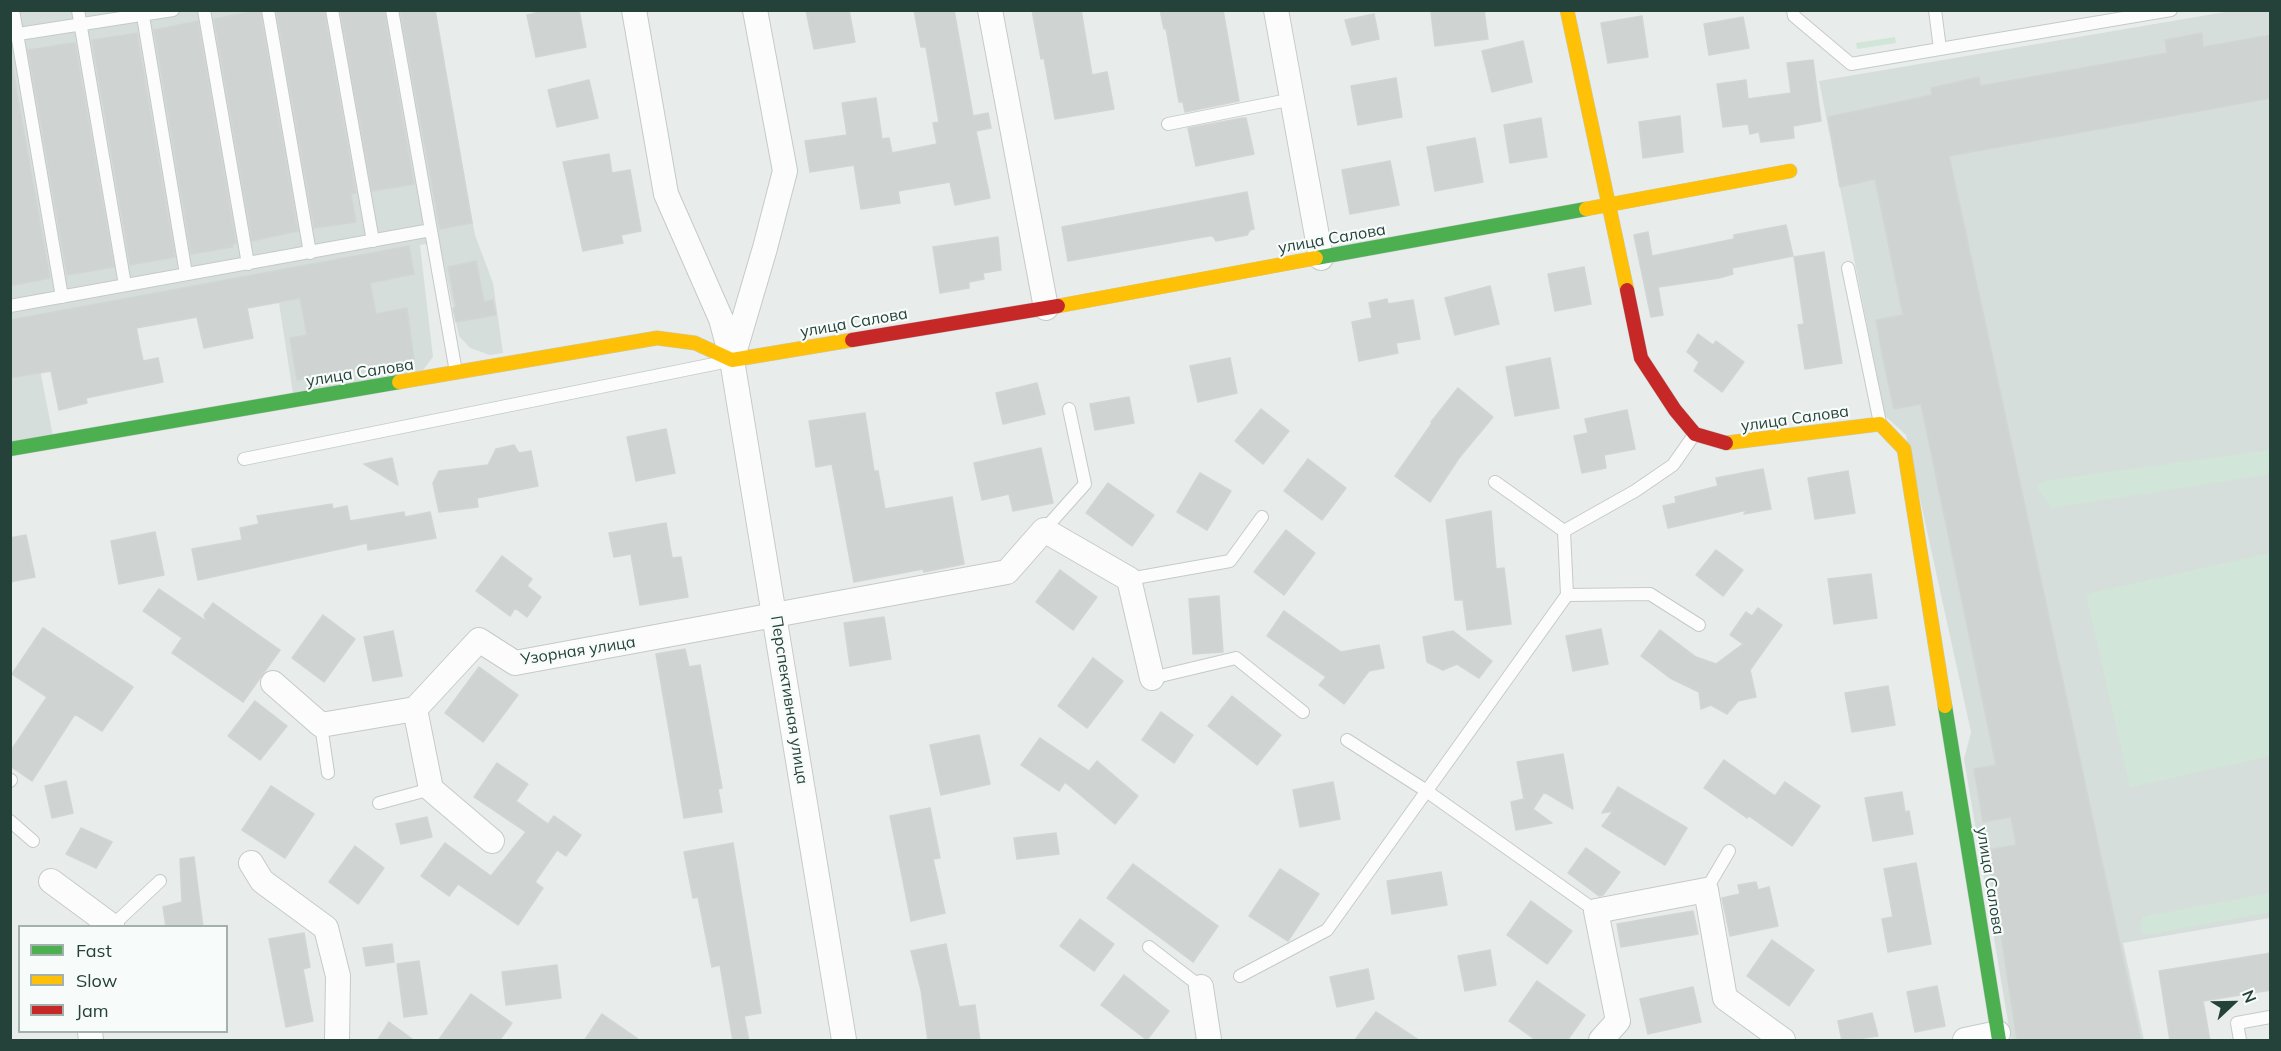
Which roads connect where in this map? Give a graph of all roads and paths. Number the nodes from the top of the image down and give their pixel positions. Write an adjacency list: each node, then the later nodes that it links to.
1 (13, 10): 18 (lane)
2 (78, 10): 17 (lane)
3 (173, 10): 16 (lane)
4 (204, 10): 28 (lane)
5 (268, 10): 26 (lane)
6 (332, 10): 25 (lane)
7 (392, 10): 24 (lane)
8 (634, 10): 35 (street, Перспективная улица)
9 (755, 10): 35 (street, Перспективная улица)
10 (990, 10): 34 (street)
11 (1276, 10): 20 (street)
12 (1567, 10): 23 (street)
13 (1793, 10): 19 (lane)
14 (1935, 10): 19 (lane)
15 (2171, 10): 19 (lane)
16 (142, 13): 17 (lane); 30 (lane)
17 (80, 25): 18 (lane); 31 (lane)
18 (14, 35): 32 (lane)
19 (1940, 49)
20 (1293, 99): 21 (lane); 27 (street)
21 (1168, 124)
22 (1790, 171): 23 (street, улица Салова)
23 (1607, 206): 27 (street, улица Салова); 39 (street)
24 (431, 230): 25 (lane); 36 (lane)
25 (374, 241): 26 (lane)
26 (310, 253): 28 (lane)
27 (1321, 258): 34 (street, улица Салова)
28 (248, 264): 30 (lane)
29 (1848, 268): 38 (lane)
30 (186, 274): 31 (lane)
31 (125, 285): 32 (lane)
32 (62, 297): 33 (lane)
33 (10, 306)
34 (1046, 308): 35 (street, улица Салова)
35 (732, 360): 36 (street, улица Салова); 41 (lane); 48 (street, Перспективная улица)
36 (457, 373): 40 (street, улица Салова)
37 (1069, 409): 44 (lane)
38 (1880, 424): 39 (street, улица Салова); 75 (street, улица Салова)
39 (1695, 434): 45 (lane)
40 (10, 449)
41 (244, 459)
42 (1495, 482): 45 (lane)
43 (1262, 517): 46 (lane)
44 (1044, 530): 46 (street); 48 (street)
45 (1564, 531): 47 (lane)
46 (1129, 579): 50 (street)
47 (1567, 595): 49 (lane); 58 (lane)
48 (775, 616): 52 (street, Узорная улица); 77 (street, Перспективная улица)
49 (1699, 625)
50 (1152, 678): 53 (lane)
51 (273, 682): 54 (street)
52 (415, 709): 54 (street); 57 (street)
53 (1304, 712)
54 (321, 725): 56 (lane)
55 (1347, 740): 58 (lane)
56 (328, 773)
57 (432, 789): 59 (lane); 61 (street)
58 (1425, 790): 68 (lane); 72 (lane)
59 (379, 803)
60 (10, 821): 62 (lane)
61 (492, 841)
62 (33, 842)
63 (1729, 851): 67 (lane)
64 (251, 863): 76 (street)
65 (51, 881): 69 (street)
66 (160, 881): 70 (lane)
67 (1706, 890): 68 (street); 80 (street)
68 (1596, 911): 79 (street)
69 (111, 925)
70 (113, 925)
71 (1149, 947): 73 (lane)
72 (1240, 976)
73 (1200, 987): 78 (street)
74 (2271, 1017): 82 (lane)
75 (1998, 1037): 81 (street)
76 (337, 1041)
77 (844, 1041)
78 (1209, 1041)
79 (1602, 1041)
80 (1783, 1041)
81 (1965, 1041)
82 (2240, 1041)

